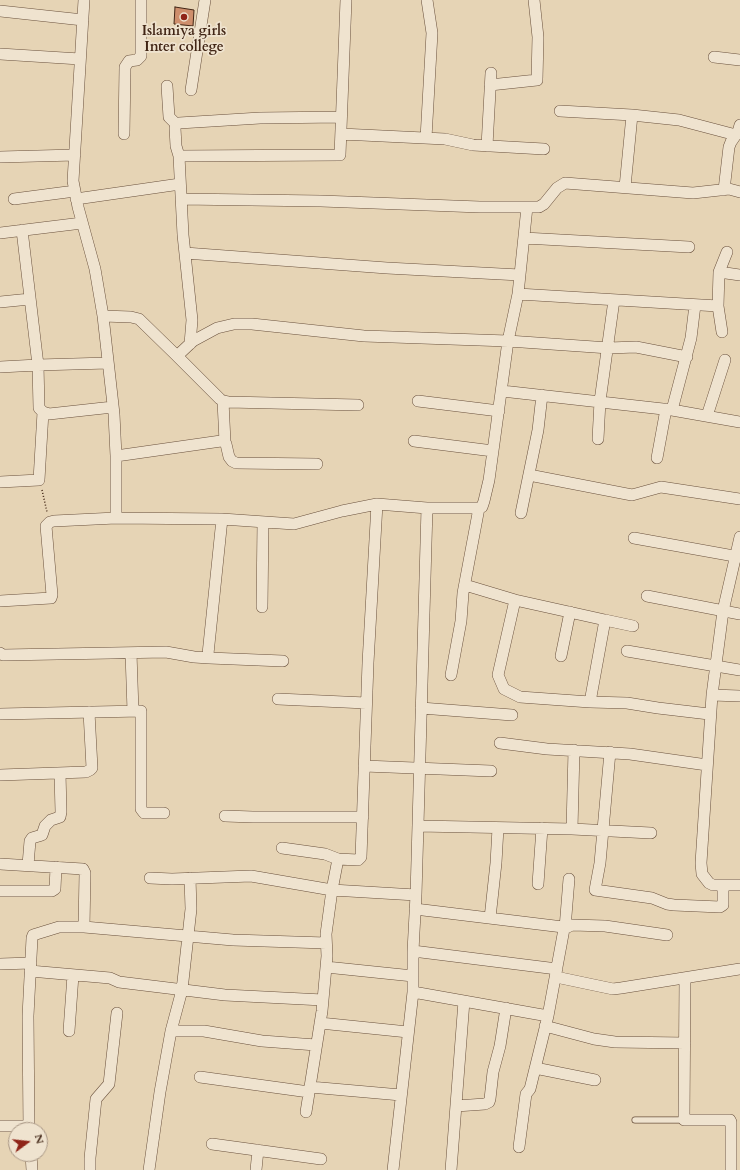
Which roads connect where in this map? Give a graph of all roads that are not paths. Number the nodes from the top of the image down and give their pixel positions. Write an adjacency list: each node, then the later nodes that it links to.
1 (84, 0): 8 (street)
2 (141, 0): 22 (street)
3 (205, 0): 16 (street)
4 (346, 0): 19 (street)
5 (427, 0): 24 (street)
6 (534, 0): 14 (street)
7 (0, 11): 8 (street)
8 (83, 20): 11 (street)
9 (0, 54): 11 (street)
10 (714, 57): 12 (street)
11 (80, 59): 27 (street)
12 (740, 60)
13 (491, 73): 14 (street)
14 (490, 85): 25 (street)
15 (167, 86): 20 (street)
16 (191, 90)
17 (560, 111): 18 (street)
18 (632, 115): 21 (street); 31 (street)
19 (341, 117): 20 (street); 23 (street)
20 (176, 124): 29 (street)
21 (738, 130): 32 (street)
22 (124, 134)
23 (340, 134): 24 (street); 29 (street)
24 (426, 138): 25 (street)
25 (487, 146): 26 (street)
26 (544, 149)
27 (74, 155): 28 (street); 34 (street)
28 (0, 156)
29 (179, 156): 30 (street)
30 (180, 184): 34 (street); 36 (street)
31 (625, 187): 32 (street); 37 (street)
32 (724, 190): 33 (street)
33 (740, 192)
34 (75, 195): 35 (street); 38 (street)
35 (14, 199)
36 (181, 199): 37 (street); 44 (street)
37 (527, 207): 41 (street)
38 (82, 223): 39 (street); 54 (street)
39 (22, 230): 40 (street); 49 (street)
40 (0, 232)
41 (524, 238): 42 (street); 46 (street)
42 (689, 247)
43 (727, 252): 45 (street)
44 (185, 254): 46 (street); 57 (street)
45 (718, 272): 47 (street); 53 (street)
46 (520, 275): 48 (street)
47 (740, 275)
48 (518, 294): 50 (street); 56 (street)
49 (30, 299): 51 (street); 63 (street)
50 (614, 300): 52 (street); 58 (street)
51 (0, 302)
52 (695, 305): 53 (street); 60 (street)
53 (718, 306): 55 (street)
54 (103, 316): 59 (street); 62 (street)
55 (722, 332)
56 (508, 341): 57 (street); 58 (street); 65 (street)
57 (190, 344): 59 (street)
58 (608, 348): 60 (street); 69 (street)
59 (177, 356): 68 (street)
60 (687, 357): 72 (street)
61 (725, 360): 75 (street)
62 (108, 363): 63 (street); 71 (street)
63 (38, 365): 64 (street); 74 (street)
64 (0, 368)
65 (502, 391): 66 (street); 73 (street)
66 (542, 395): 69 (street); 84 (street)
67 (418, 400): 73 (street)
68 (223, 401): 70 (street); 79 (street)
69 (600, 401): 72 (street); 77 (street)
70 (358, 405)
71 (113, 407): 74 (street); 81 (street)
72 (669, 409): 75 (street); 82 (street)
73 (499, 411): 80 (street)
74 (43, 412): 85 (street)
75 (707, 416): 76 (street)
76 (740, 422)
77 (598, 439)
78 (414, 441): 80 (street)
79 (225, 442): 81 (street); 83 (street)
80 (493, 451): 89 (street)
81 (116, 456): 91 (street)
82 (657, 458)
83 (317, 464)
84 (529, 475): 86 (street); 90 (street)
85 (0, 482)
86 (740, 499)
87 (377, 504): 88 (street); 93 (street); 119 (street)
88 (427, 508): 89 (street); 121 (street)
89 (479, 508): 97 (street)
90 (521, 513)
91 (116, 518): 92 (street); 100 (street)
92 (222, 518): 93 (street); 111 (street)
93 (263, 522): 101 (street)
94 (740, 537): 96 (street)
95 (634, 538): 96 (street)
96 (738, 557): 102 (street)
97 (465, 585): 99 (street); 115 (street)
98 (647, 596): 102 (street)
99 (514, 600): 103 (street); 120 (street)
100 (0, 601)
101 (262, 608)
102 (723, 611): 104 (street); 113 (street)
103 (570, 612): 105 (street); 110 (street)
104 (740, 614)
105 (605, 620): 106 (street); 120 (street)
106 (633, 626)
107 (627, 651): 113 (street)
108 (0, 653): 109 (street)
109 (131, 653): 111 (street); 122 (street)
110 (561, 656)
111 (209, 658): 112 (street)
112 (283, 661)
113 (716, 665): 114 (street); 116 (street)
114 (740, 670)
115 (451, 675)
116 (712, 694): 117 (street); 125 (street)
117 (740, 696)
118 (278, 699): 119 (street)
119 (366, 702): 131 (street)
120 (590, 702): 125 (street)
121 (421, 708): 126 (street); 132 (street)
122 (133, 711): 123 (street); 136 (street)
123 (89, 712): 124 (street); 134 (street)
124 (0, 714)
125 (710, 714): 130 (street)
126 (512, 715)
127 (500, 743): 128 (street)
128 (574, 750): 129 (street); 142 (street)
129 (610, 752): 130 (street); 143 (street)
130 (707, 765): 154 (street)
131 (364, 766): 132 (street); 138 (street)
132 (419, 768): 133 (street); 139 (street)
133 (490, 771)
134 (60, 773): 135 (street); 148 (street)
135 (0, 775)
136 (164, 813)
137 (225, 816): 138 (street)
138 (363, 817): 146 (street)
139 (418, 826): 140 (street); 158 (street)
140 (498, 828): 141 (street); 160 (street)
141 (542, 828): 142 (street); 153 (street)
142 (572, 829): 143 (street)
143 (602, 830): 144 (street); 154 (street)
144 (651, 833)
145 (282, 848): 146 (street)
146 (338, 859): 156 (street)
147 (0, 864): 148 (street)
148 (28, 865): 149 (street)
149 (56, 867): 157 (street); 161 (street)
150 (150, 878): 151 (street)
151 (190, 878): 156 (street); 164 (street)
152 (569, 879): 162 (street)
153 (538, 884)
154 (723, 885): 155 (street)
155 (740, 885)
156 (332, 890): 158 (street); 165 (street)
157 (0, 891)
158 (416, 895): 159 (street)
159 (415, 909): 160 (street); 166 (street)
160 (490, 918): 162 (street)
161 (84, 927): 164 (street); 168 (street)
162 (563, 928): 163 (street); 171 (street)
163 (667, 935)
164 (188, 936): 165 (street); 175 (street)
165 (326, 943): 169 (street)
166 (413, 952): 171 (street); 173 (street)
167 (0, 964): 168 (street)
168 (30, 967): 172 (street); 197 (street)
169 (326, 967): 173 (street); 177 (street)
170 (740, 969): 174 (street)
171 (556, 973): 174 (street); 181 (street)
172 (73, 975): 175 (street); 183 (street)
173 (413, 976): 176 (street)
174 (685, 978): 186 (street)
175 (182, 990): 177 (street); 184 (street)
176 (413, 992): 178 (street); 185 (street)
177 (323, 1000): 182 (street)
178 (464, 1001): 179 (street); 193 (street)
179 (506, 1008): 181 (street); 193 (street)
180 (117, 1013): 202 (street)
181 (547, 1021): 186 (street); 188 (street)
182 (320, 1022): 185 (street); 187 (street)
183 (69, 1031)
184 (171, 1031): 187 (street); 203 (street)
185 (408, 1032): 192 (street)
186 (685, 1043): 196 (street)
187 (316, 1045): 191 (street)
188 (535, 1068): 190 (street); 199 (street)
189 (200, 1077): 191 (street)
190 (595, 1080)
191 (309, 1090): 192 (street); 194 (street)
192 (401, 1095): 205 (street)
193 (456, 1106): 206 (street)
194 (306, 1112)
195 (635, 1120): 196 (lane)
196 (684, 1120): 207 (street)
197 (29, 1122)
198 (212, 1144): 200 (street)
199 (519, 1146)
200 (258, 1150): 201 (street); 204 (street)
201 (321, 1159)
202 (90, 1170)
203 (149, 1170)
204 (256, 1170)
205 (392, 1170)
206 (451, 1170)
207 (731, 1170)

